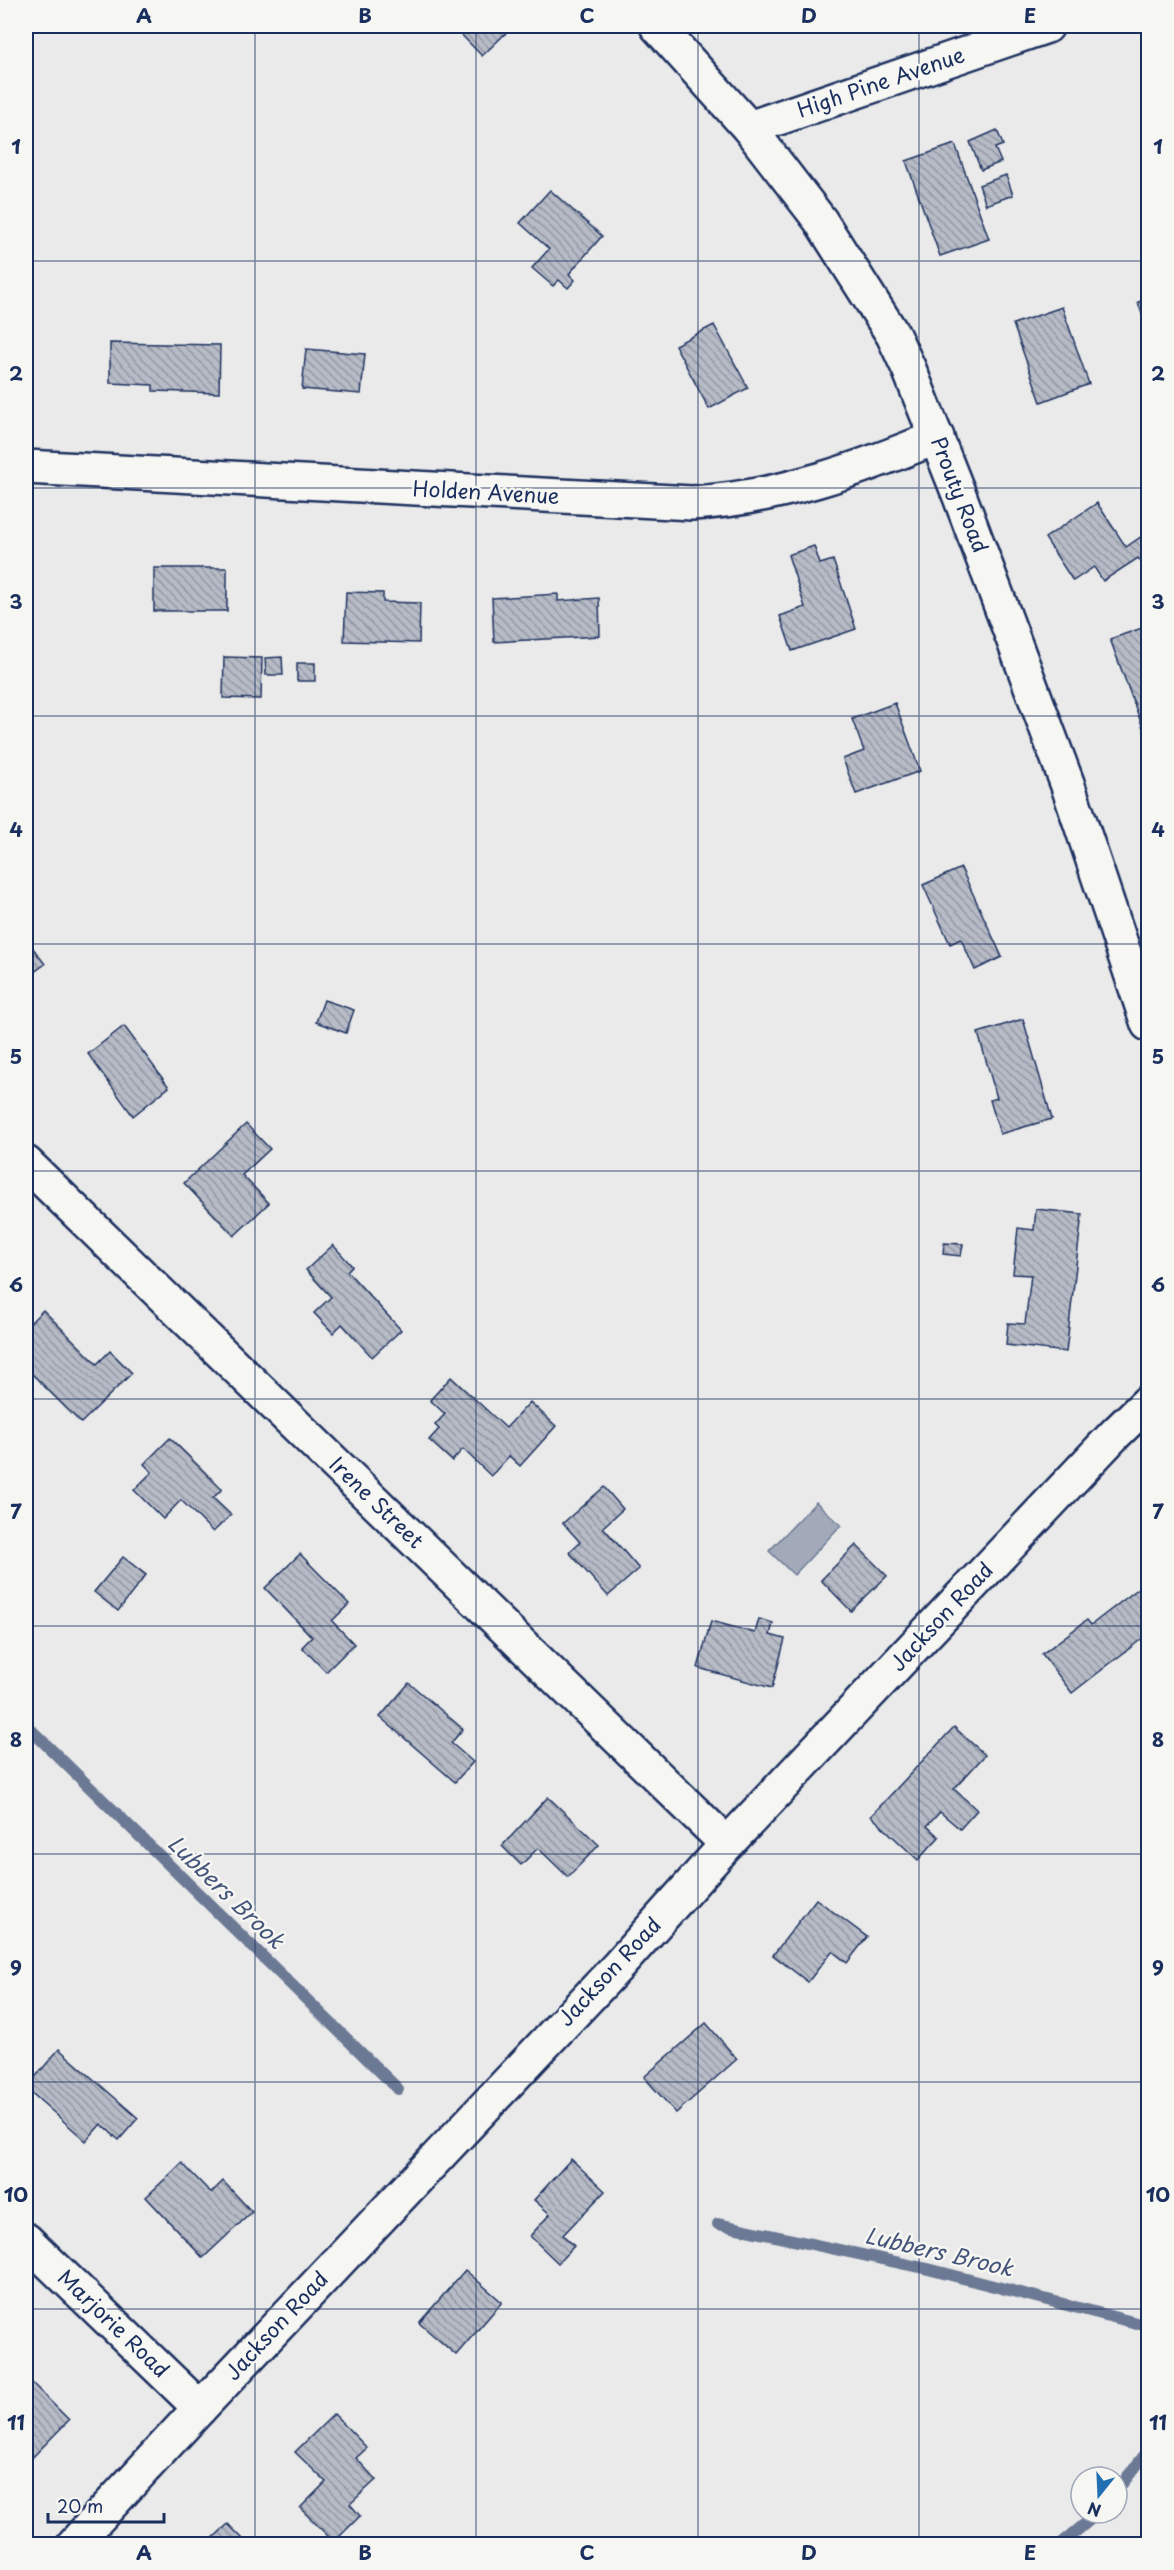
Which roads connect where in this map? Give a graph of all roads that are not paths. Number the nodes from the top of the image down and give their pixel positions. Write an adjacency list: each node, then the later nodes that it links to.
1 (657, 26): 3 (street, Prouty Road)
2 (1047, 26): 3 (street, High Pine Avenue)
3 (749, 128): 4 (street, Prouty Road)
4 (937, 437): 5 (street, Holden Avenue); 6 (street, Prouty Road)
5 (26, 467)
6 (1149, 1024)
7 (26, 1163): 9 (street, Irene Street)
8 (1149, 1402): 9 (street, Jackson Road)
9 (727, 1844): 11 (street, Jackson Road)
10 (26, 2240): 11 (street, Marjorie Road)
11 (200, 2408): 12 (street, Jackson Road)
12 (74, 2544)

